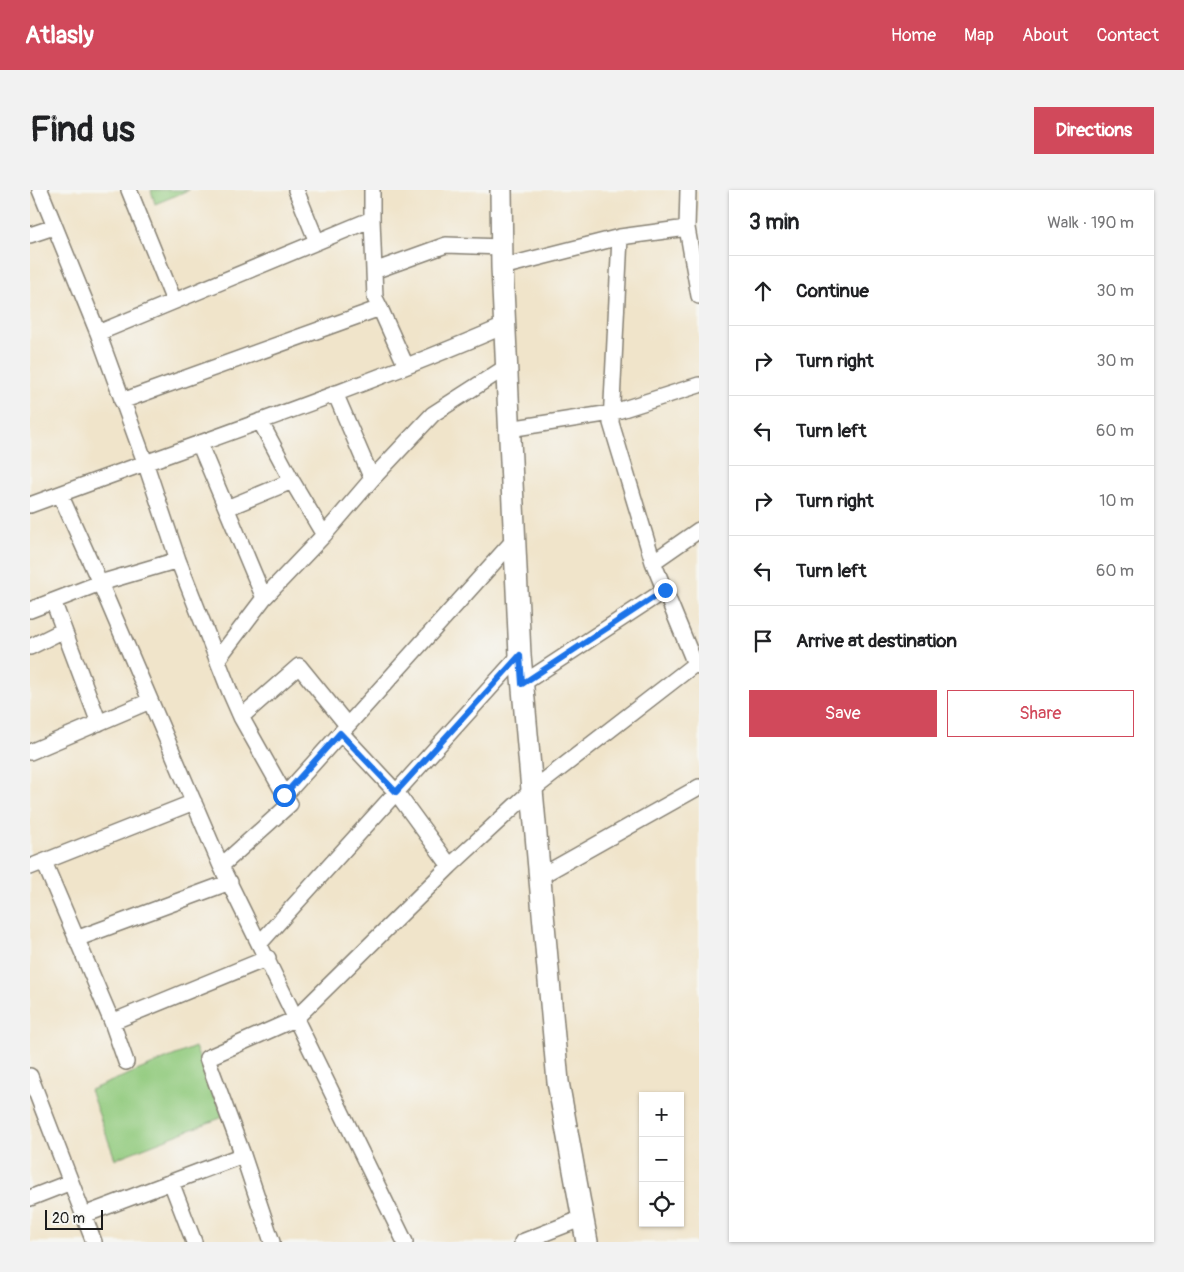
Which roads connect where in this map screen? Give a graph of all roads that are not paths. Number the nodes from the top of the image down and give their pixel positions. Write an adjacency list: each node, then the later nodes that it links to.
1 (40, 190): 8 (street)
2 (129, 190): 16 (street)
3 (296, 190): 12 (street)
4 (372, 190): 7 (street)
5 (501, 190): 13 (main road)
6 (688, 190): 9 (street)
7 (372, 219): 12 (street); 14 (street)
8 (54, 227): 10 (street); 19 (street)
9 (687, 228): 11 (street); 15 (street)
10 (30, 236)
11 (620, 237): 13 (street); 25 (street)
12 (317, 242): 16 (street)
13 (502, 257): 14 (street); 18 (main road)
14 (374, 270): 17 (street)
15 (699, 296)
16 (174, 301): 19 (street)
17 (380, 308): 20 (street); 24 (street)
18 (504, 326): 20 (street); 21 (main road)
19 (98, 333): 24 (street)
20 (406, 366): 23 (street)
21 (506, 367): 27 (main road); 30 (street)
22 (699, 385): 25 (street)
23 (334, 393): 26 (street); 30 (street)
24 (122, 401): 29 (street)
25 (611, 413): 27 (street); 39 (street)
26 (260, 421): 28 (street); 31 (street)
27 (509, 429): 37 (main road)
28 (198, 443): 29 (street); 34 (street)
29 (145, 462): 32 (street); 38 (street)
30 (372, 479): 36 (street)
31 (292, 482): 34 (street); 36 (street)
32 (60, 494): 33 (street); 40 (street)
33 (30, 505)
34 (227, 508): 42 (street)
35 (699, 530): 39 (street)
36 (324, 535): 42 (street)
37 (514, 540): 47 (main road); 54 (street)
38 (178, 560): 40 (street); 48 (street)
39 (653, 562): 41 (street)
40 (100, 583): 43 (street); 51 (street)
41 (665, 590): 49 (street); 50 (street)
42 (264, 598): 48 (street)
43 (53, 600): 44 (street); 45 (street)
44 (30, 610)
45 (64, 630): 46 (street); 53 (street)
46 (30, 647)
47 (520, 655): 50 (main road); 58 (street)
48 (217, 660): 52 (street)
49 (697, 665): 57 (street)
50 (522, 684): 57 (main road)
51 (150, 701): 53 (street); 60 (street)
52 (241, 717): 54 (street); 59 (street)
53 (99, 723): 55 (street)
54 (344, 729): 58 (street); 59 (street)
55 (30, 752)
56 (699, 787): 64 (street)
57 (531, 791): 63 (street); 64 (main road)
58 (396, 792): 63 (street); 67 (street)
59 (284, 795): 62 (street)
60 (194, 802): 61 (street); 62 (street)
61 (37, 865): 66 (street)
62 (222, 866): 65 (street)
63 (450, 866): 69 (street)
64 (539, 878): 78 (main road)
65 (230, 882): 66 (street); 67 (street)
66 (76, 939): 70 (street)
67 (260, 943): 68 (street)
68 (268, 958): 69 (street); 70 (street)
69 (295, 1019): 73 (street); 82 (street)
70 (112, 1022): 71 (street)
71 (126, 1062)
72 (30, 1076): 74 (street)
73 (243, 1155): 75 (street); 81 (street)
74 (71, 1182): 76 (street); 77 (street)
75 (171, 1182): 77 (street); 80 (street)
76 (30, 1198)
77 (84, 1215): 79 (street)
78 (583, 1218): 83 (street); 84 (main road)
79 (94, 1242)
80 (194, 1242)
81 (272, 1242)
82 (405, 1242)
83 (522, 1242)
84 (587, 1242)

